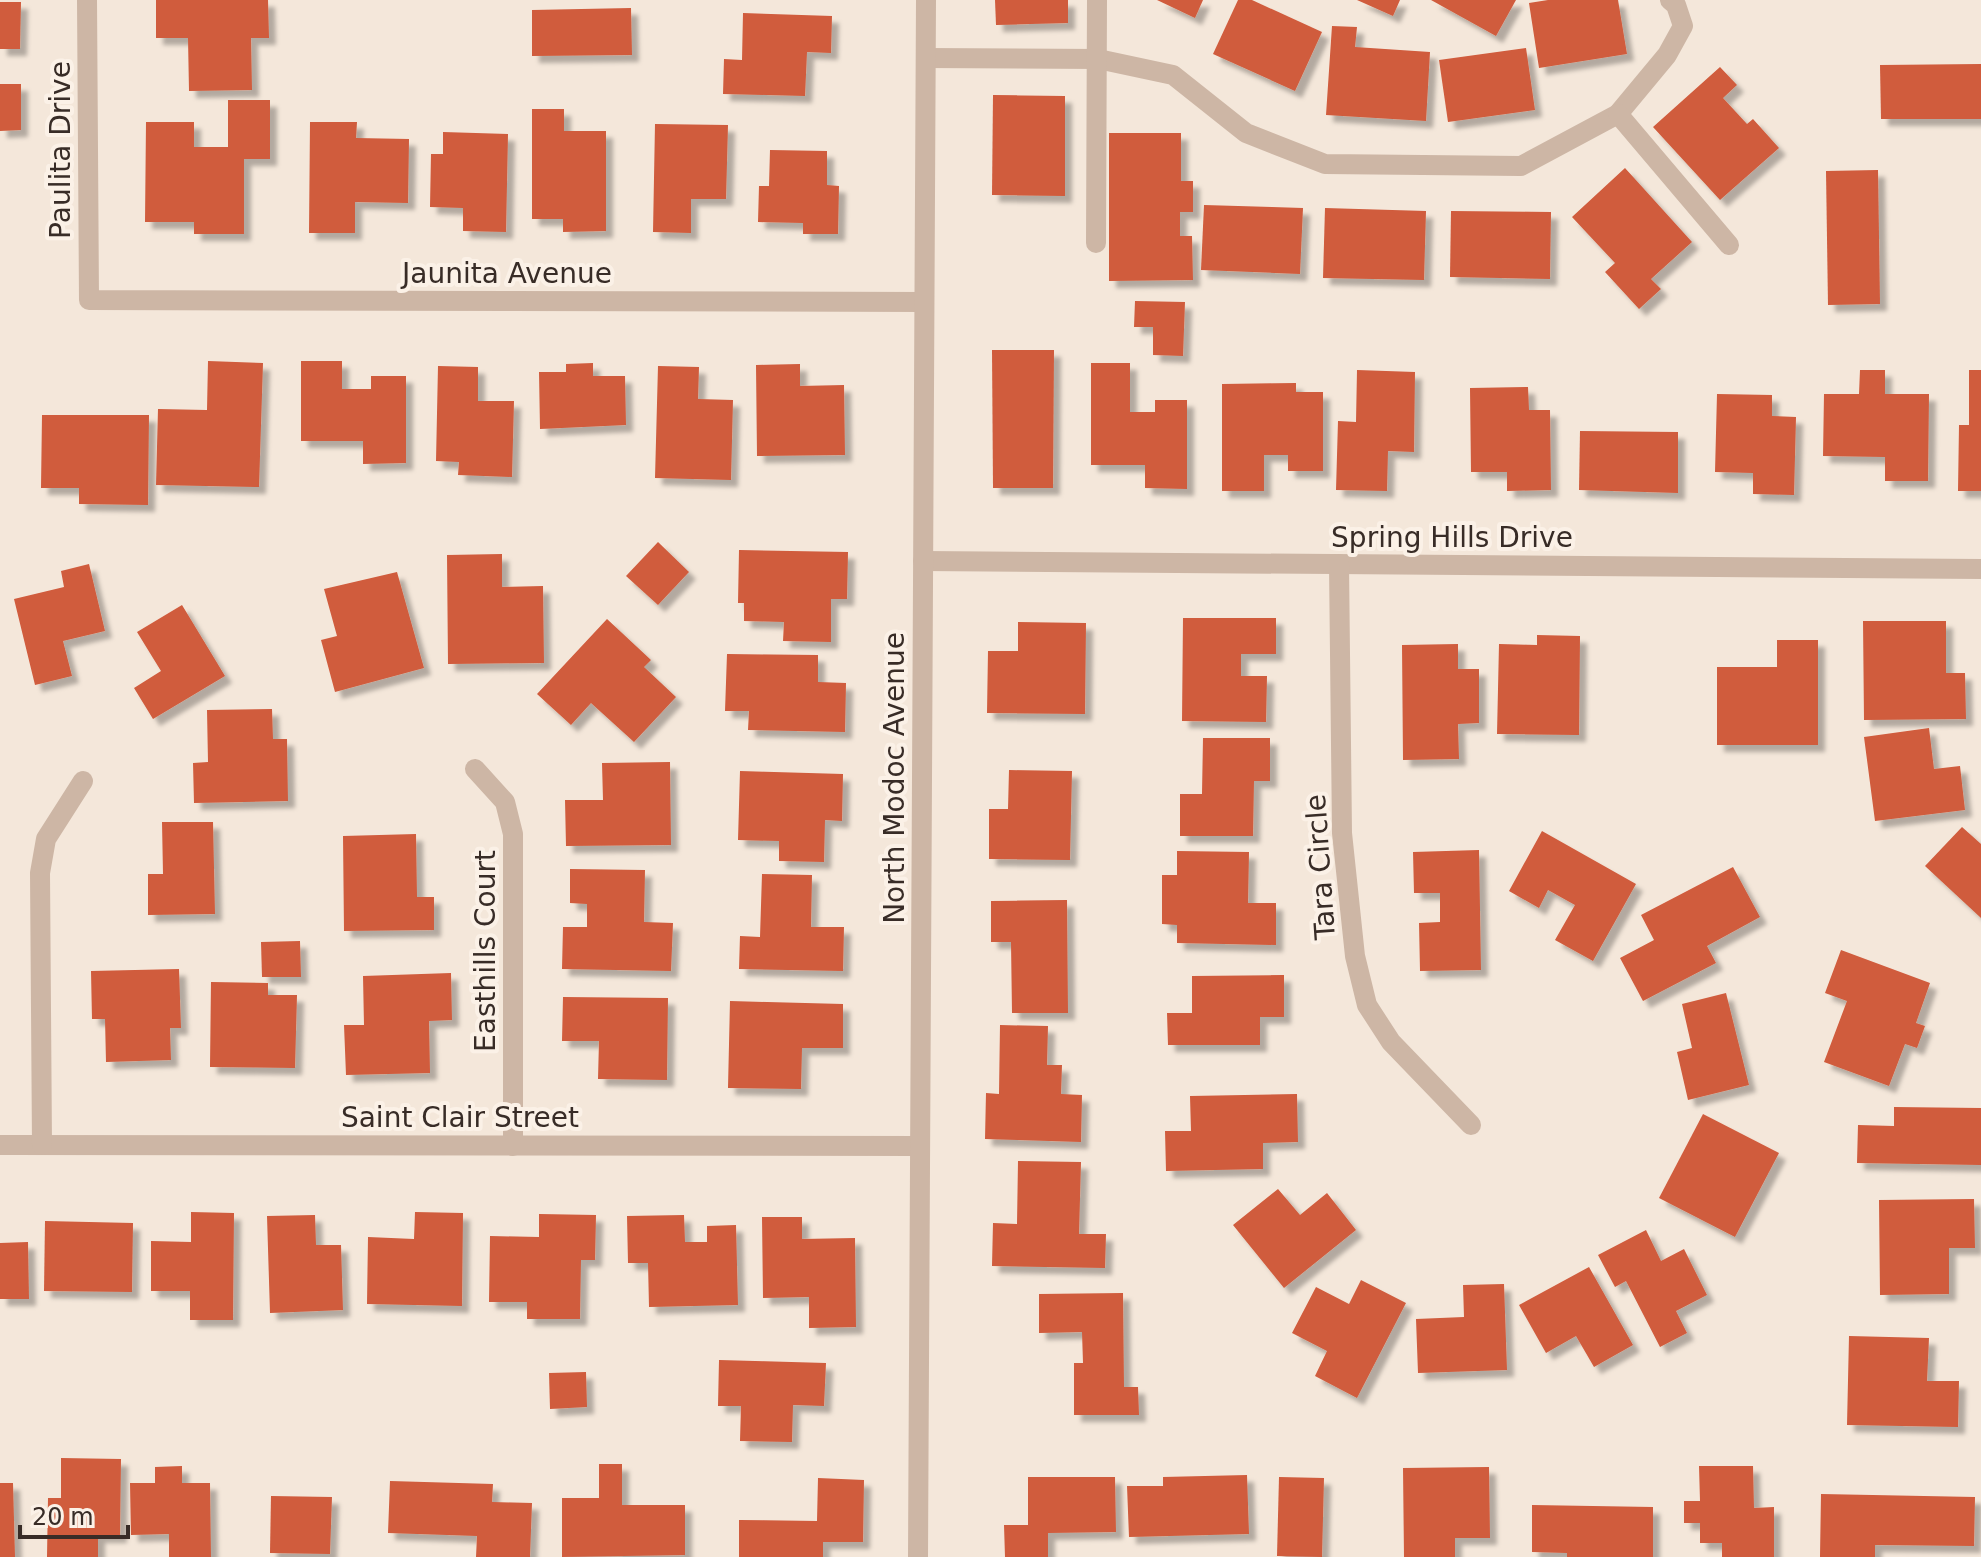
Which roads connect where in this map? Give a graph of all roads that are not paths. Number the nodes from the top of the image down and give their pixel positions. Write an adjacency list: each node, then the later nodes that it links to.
1 (87, 0): 10 (street, Paulita Drive)
2 (926, 0): 5 (street, North Modoc Avenue)
3 (1097, 0): 6 (street)
4 (1670, 0): 7 (street)
5 (926, 58): 6 (street); 11 (street, North Modoc Avenue)
6 (1098, 59): 7 (street); 8 (street)
7 (1618, 114): 9 (street)
8 (1096, 243)
9 (1729, 245)
10 (89, 300): 11 (street, Jaunita Avenue)
11 (924, 302): 12 (street, North Modoc Avenue)
12 (923, 561): 13 (street, Spring Hills Drive); 21 (street, North Modoc Avenue)
13 (1339, 564): 14 (street, Spring Hills Drive); 17 (street, Tara Circle)
14 (1981, 569)
15 (475, 769): 20 (street, Easthills Court)
16 (83, 781): 19 (street)
17 (1471, 1125)
18 (0, 1145): 19 (street, Saint Clair Street)
19 (42, 1145): 20 (street, Saint Clair Street)
20 (513, 1146): 21 (street, Saint Clair Street)
21 (920, 1146): 22 (street, North Modoc Avenue)
22 (918, 1557)

